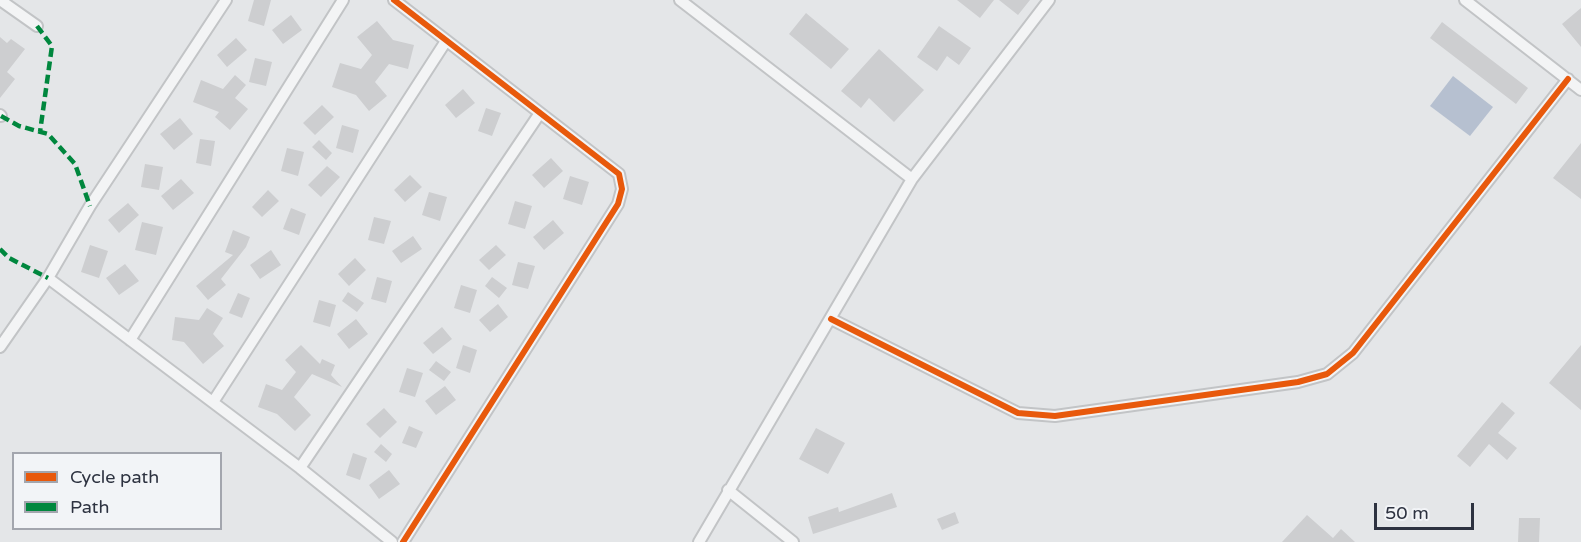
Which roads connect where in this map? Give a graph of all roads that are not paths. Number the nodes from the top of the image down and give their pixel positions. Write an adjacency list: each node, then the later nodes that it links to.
1 (0, 0): 8 (street)
2 (226, 0): 14 (street)
3 (343, 0): 16 (street)
4 (394, 0): 9 (street)
5 (680, 0): 13 (street)
6 (1049, 0): 13 (street)
7 (1465, 0): 10 (street)
8 (37, 26)
9 (446, 40): 12 (street); 18 (street)
10 (1568, 80): 11 (street); 15 (street)
11 (1581, 90)
12 (540, 113): 19 (street); 22 (street)
13 (912, 180): 15 (street)
14 (48, 278): 16 (street); 17 (street)
15 (831, 319): 20 (street)
16 (130, 340): 18 (street)
17 (0, 347)
18 (213, 402): 19 (street)
19 (300, 468): 21 (street)
20 (728, 490): 23 (street); 24 (street)
21 (392, 542)
22 (403, 542)
23 (699, 542)
24 (793, 542)

